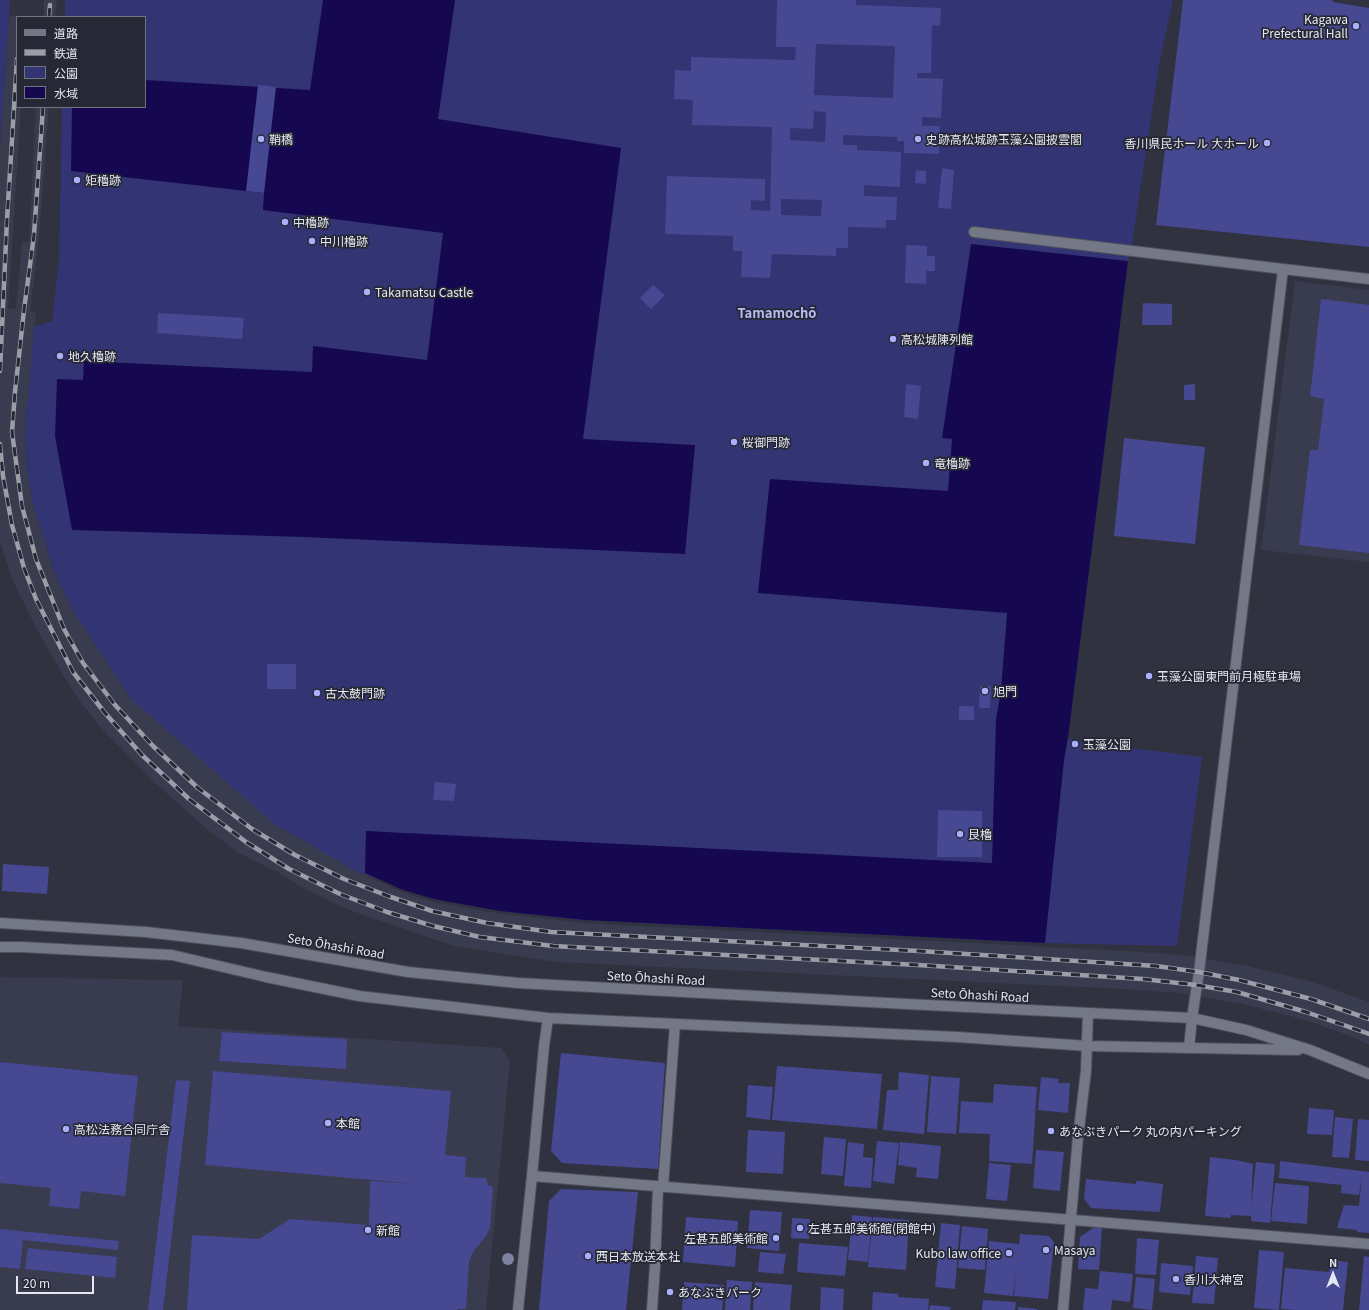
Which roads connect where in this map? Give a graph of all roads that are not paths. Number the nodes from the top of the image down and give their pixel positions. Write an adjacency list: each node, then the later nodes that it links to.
1 (974, 232): 2 (street)
2 (1283, 269): 3 (street); 8 (street)
3 (1369, 278)
4 (0, 923): 6 (street, Seto Ōhashi Road)
5 (0, 947): 7 (street, Seto Ōhashi Road)
6 (1088, 1013): 8 (street, Seto Ōhashi Road); 10 (street)
7 (548, 1018): 9 (street, Seto Ōhashi Road); 14 (street)
8 (1192, 1018): 11 (street); 12 (street, Seto Ōhashi Road)
9 (675, 1024): 10 (street, Seto Ōhashi Road); 15 (street)
10 (1088, 1046): 11 (street, Seto Ōhashi Road); 16 (street)
11 (1189, 1048): 12 (street, Seto Ōhashi Road)
12 (1310, 1050): 13 (street, Seto Ōhashi Road)
13 (1369, 1074)
14 (532, 1176): 15 (street); 18 (street)
15 (660, 1187): 16 (street); 19 (street)
16 (1071, 1221): 17 (street); 20 (street)
17 (1369, 1244)
18 (518, 1310)
19 (652, 1310)
20 (1063, 1310)

